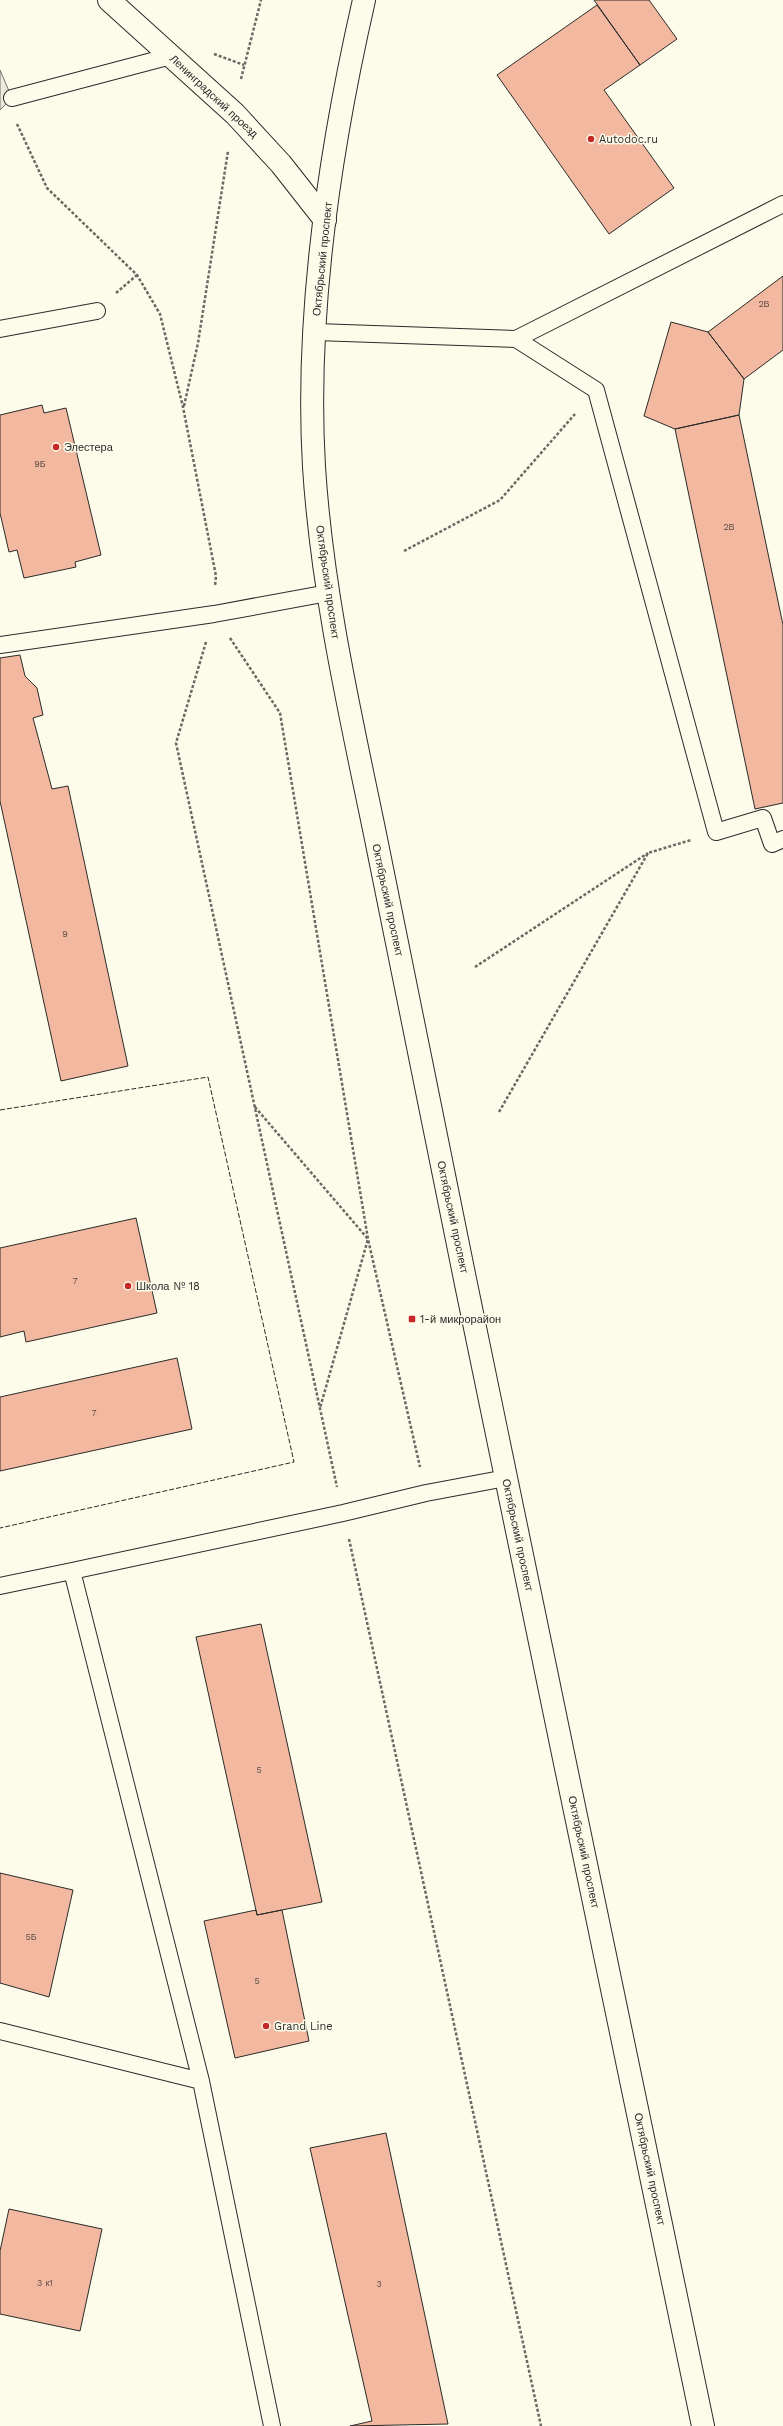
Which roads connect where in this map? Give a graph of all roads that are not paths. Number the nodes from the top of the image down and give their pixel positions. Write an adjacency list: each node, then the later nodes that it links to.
1 (109, 0): 3 (main road, Ленинградский проезд)
2 (364, 0): 6 (main road, Октябрьский проспект)
3 (171, 56): 4 (lane); 6 (main road, Ленинградский проезд)
4 (12, 98)
5 (783, 204): 10 (lane)
6 (325, 220): 9 (main road, Октябрьский проспект)
7 (97, 311): 8 (lane)
8 (0, 329)
9 (316, 332): 10 (lane); 11 (main road, Октябрьский проспект)
10 (516, 339): 13 (lane)
11 (328, 593): 12 (lane); 14 (main road, Октябрьский проспект)
12 (0, 645)
13 (783, 839)
14 (506, 1478): 15 (lane); 20 (main road, Октябрьский проспект)
15 (72, 1571): 16 (lane); 18 (lane)
16 (0, 1586)
17 (0, 2031): 18 (lane)
18 (201, 2081): 19 (lane)
19 (272, 2426)
20 (703, 2426)

